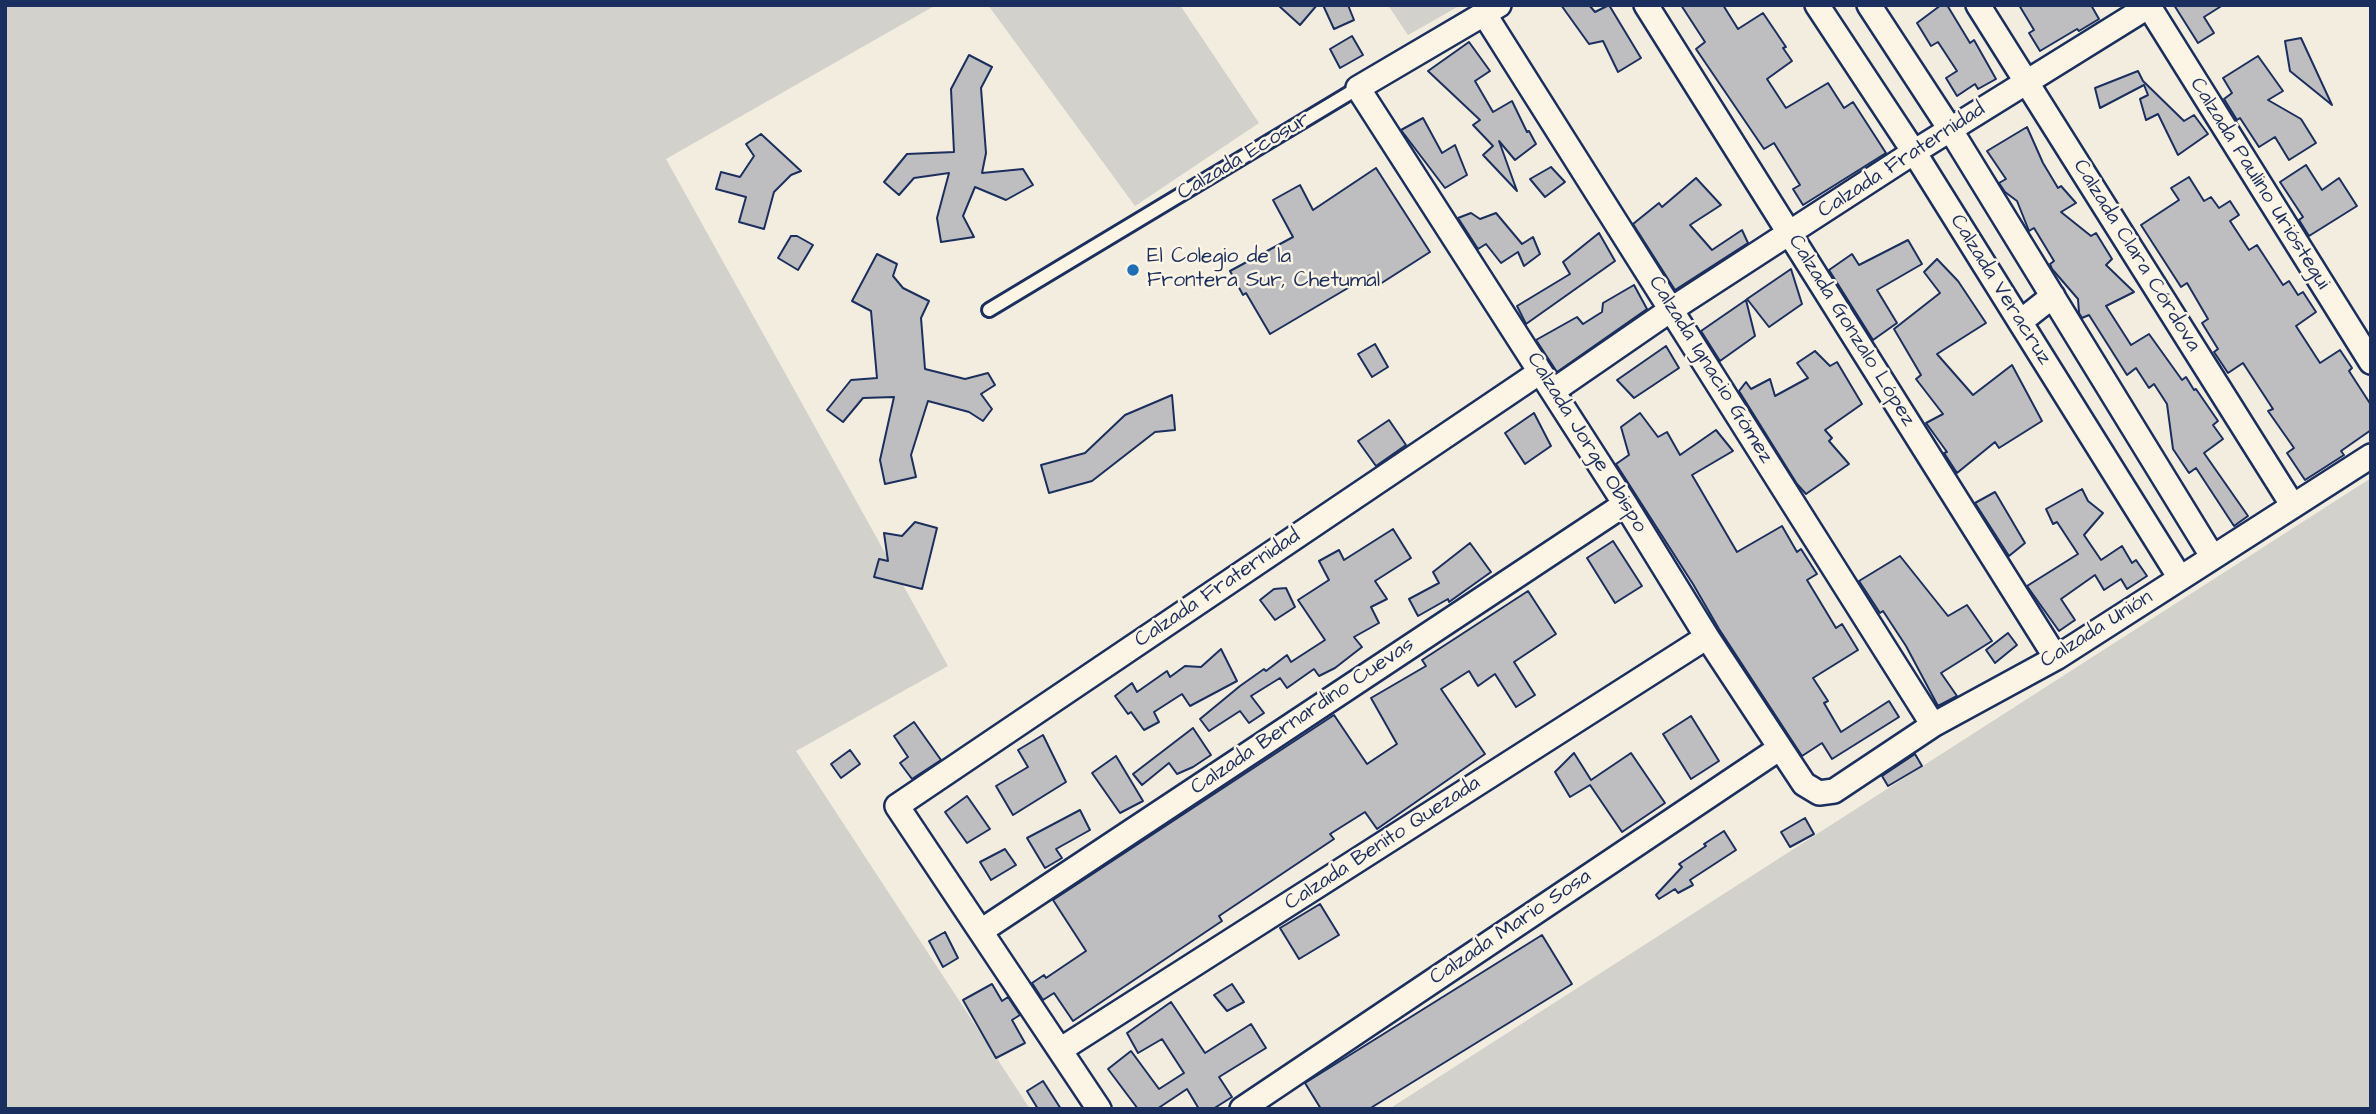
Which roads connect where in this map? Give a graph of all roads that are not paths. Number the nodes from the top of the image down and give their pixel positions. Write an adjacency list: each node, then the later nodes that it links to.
1 (1646, 5): 11 (street, Calzada Gonzalo López)
2 (1817, 5): 10 (street, Calzada Veracruz)
3 (1869, 5): 9 (street, Calzada Veracruz)
4 (1978, 5): 7 (street, Calzada Clara Córdova)
5 (2148, 6): 7 (street, Calzada Fraternidad); 16 (street, Calzada Paulino Urióstegui)
6 (1492, 10): 8 (street, Calzada Ecosur); 13 (street, Calzada Ignacio Gómez)
7 (2026, 82): 9 (street, Calzada Fraternidad); 20 (street, Calzada Clara Córdova)
8 (1358, 88): 14 (lane, Calzada Ecosur); 17 (street, Calzada Jorge Obispo)
9 (1950, 130): 10 (street, Calzada Fraternidad); 12 (street, Calzada Veracruz)
10 (1914, 152): 11 (street, Calzada Fraternidad); 15 (street, Calzada Veracruz)
11 (1791, 234): 13 (street, Calzada Fraternidad); 24 (street, Calzada Gonzalo López)
12 (2053, 296): 15 (street); 21 (street, Calzada Veracruz)
13 (1672, 309): 17 (street, Calzada Fraternidad); 25 (street, Calzada Ignacio Gómez)
14 (989, 310)
15 (2020, 322): 22 (street, Calzada Veracruz)
16 (2371, 362)
17 (1547, 381): 19 (street, Calzada Jorge Obispo); 28 (street, Calzada Fraternidad)
18 (2371, 456): 20 (street, Calzada Unión)
19 (1625, 504): 23 (street, Calzada Jorge Obispo); 28 (street, Calzada Bernardino Cuevas)
20 (2293, 506): 21 (street, Calzada Unión)
21 (2212, 556): 22 (street, Calzada Unión)
22 (2180, 578): 24 (street, Calzada Unión)
23 (1707, 637): 26 (street, Calzada Jorge Obispo); 29 (street, Calzada Benito Quezada)
24 (2056, 657): 25 (street, Calzada Unión)
25 (1933, 725): 27 (street, Calzada Unión)
26 (1780, 748): 27 (street, Calzada Jorge Obispo); 31 (street, Calzada Mario Sosa)
27 (1819, 793)
28 (981, 931): 29 (street)
29 (1060, 1051): 30 (street)
30 (1100, 1109)
31 (1242, 1109)

